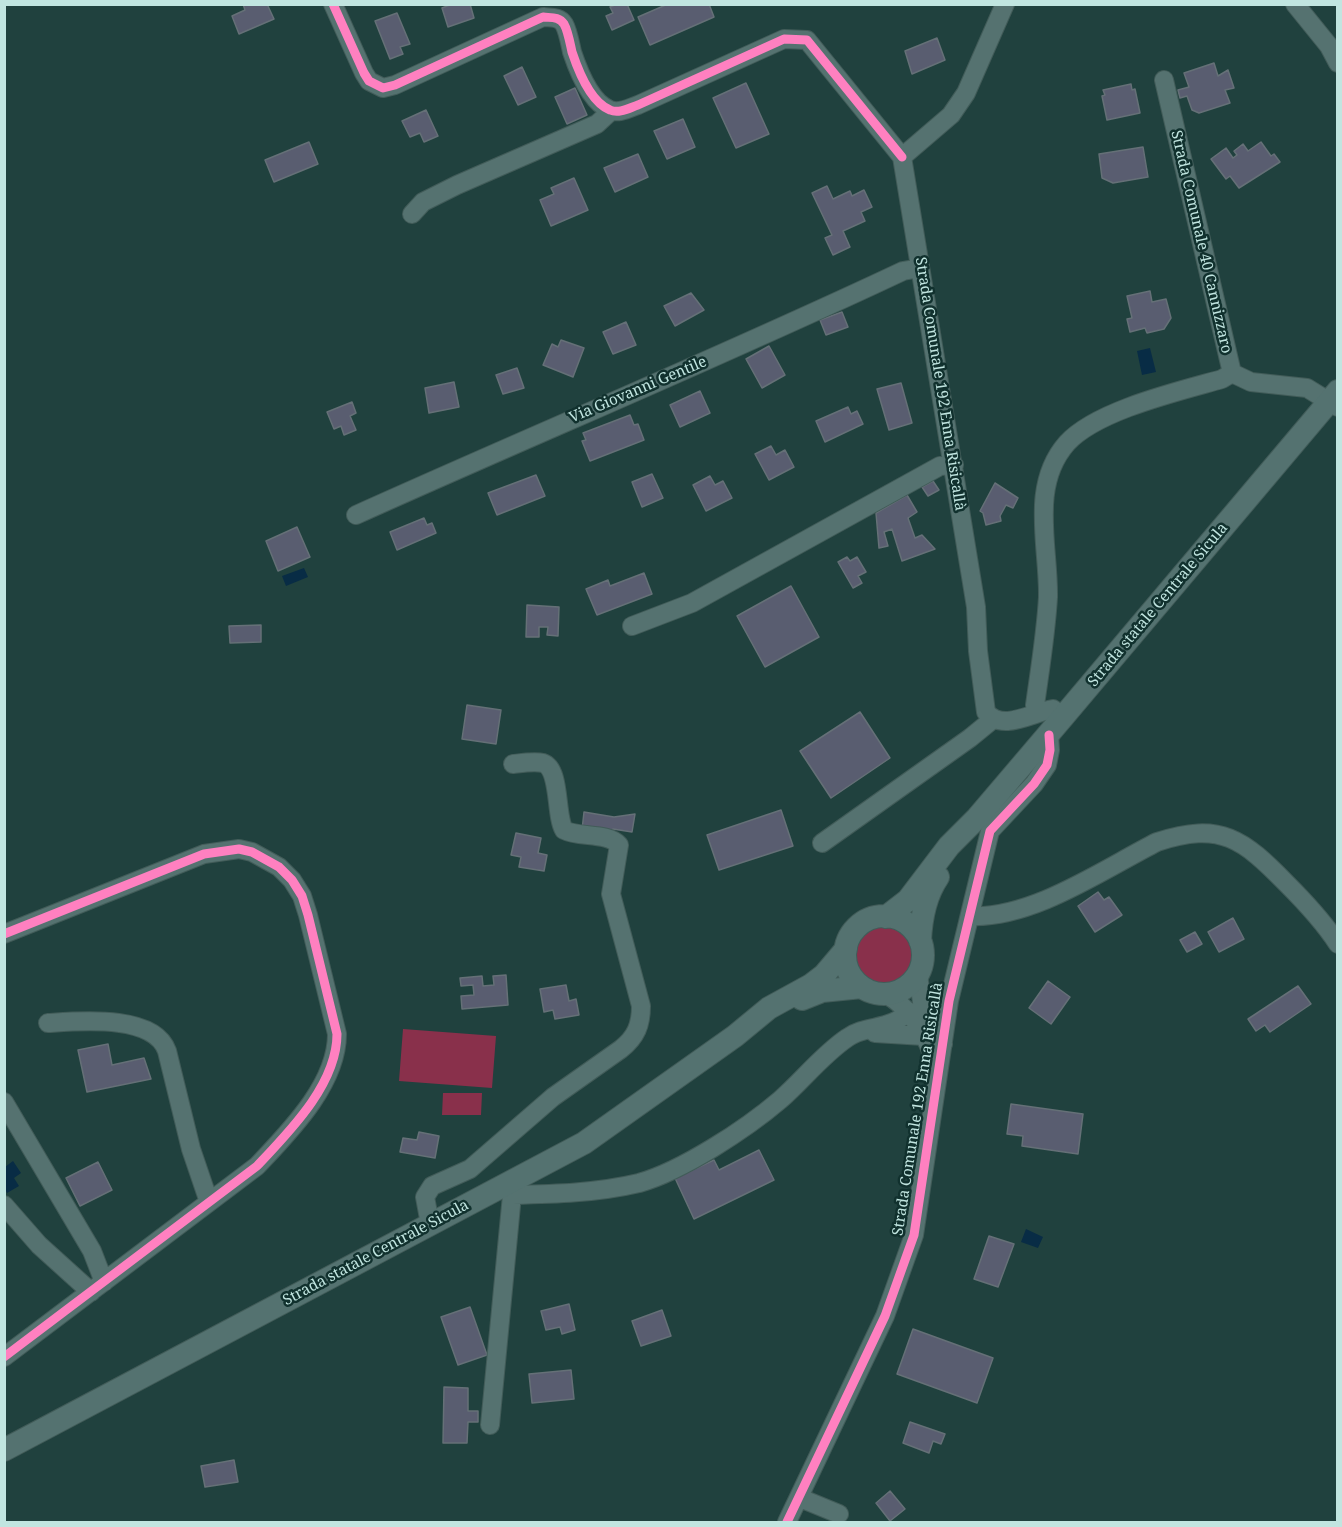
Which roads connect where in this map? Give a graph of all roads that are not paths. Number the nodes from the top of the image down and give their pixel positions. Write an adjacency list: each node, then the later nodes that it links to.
1 (333, 4): 6 (street)
2 (1005, 4): 7 (street)
3 (1295, 4): 4 (street)
4 (1338, 63)
5 (1164, 80): 10 (street, Strada Comunale 40 Cannizzaro)
6 (611, 111): 7 (street); 8 (street)
7 (902, 157): 9 (street, Strada Comunale 192 Enna Risicallà)
8 (412, 214)
9 (921, 268): 12 (street, Strada Comunale 192 Enna Risicallà); 13 (street, Via Giovanni Gentile)
10 (1232, 373): 11 (street, Strada Comunale 40 Cannizzaro); 15 (street)
11 (1335, 400): 16 (main road, Strada statale Centrale Sicula)
12 (954, 465): 14 (street); 17 (street, Strada Comunale 192 Enna Risicallà)
13 (356, 515)
14 (632, 626)
15 (1036, 712): 16 (street); 17 (street)
16 (1064, 717): 18 (main road, Strada statale Centrale Sicula)
17 (992, 720): 21 (street)
18 (1048, 735): 20 (main road, Strada statale Centrale Sicula); 22 (street, Strada Comunale 192 Enna Risicallà)
19 (513, 764): 42 (street)
20 (977, 818): 23 (main road, Strada statale Centrale Sicula); 25 (main road, Strada statale Centrale Sicula)
21 (822, 843)
22 (970, 916): 26 (street); 36 (street, Strada Comunale 192 Enna Risicallà)
23 (886, 917): 25 (main road); 27 (main road)
24 (4, 934): 40 (street)
25 (921, 941): 28 (main road)
26 (1338, 944)
27 (846, 949): 29 (main road); 33 (main road, Strada statale Centrale Sicula)
28 (918, 975): 30 (main road); 36 (street)
29 (862, 987): 30 (main road); 33 (main road, Strada statale Centrale Sicula)
30 (885, 994): 31 (street)
31 (908, 1011): 34 (street); 35 (street)
32 (48, 1023): 40 (street)
33 (735, 1036): 39 (main road, Strada statale Centrale Sicula)
34 (849, 1036): 35 (street); 39 (street)
35 (924, 1036): 37 (street)
36 (943, 1044): 37 (street, Strada Comunale 192 Enna Risicallà)
37 (939, 1071): 47 (street, Strada Comunale 192 Enna Risicallà)
38 (4, 1102): 43 (street)
39 (508, 1189): 42 (main road, Strada statale Centrale Sicula); 45 (street)
40 (210, 1202): 43 (street)
41 (4, 1206): 43 (street)
42 (430, 1224): 46 (main road, Strada statale Centrale Sicula)
43 (97, 1287): 44 (street)
44 (4, 1357)
45 (490, 1425)
46 (4, 1450)
47 (800, 1498): 48 (street); 49 (street, Strada Comunale 192 Enna Risicallà)
48 (839, 1514)
49 (787, 1522)

